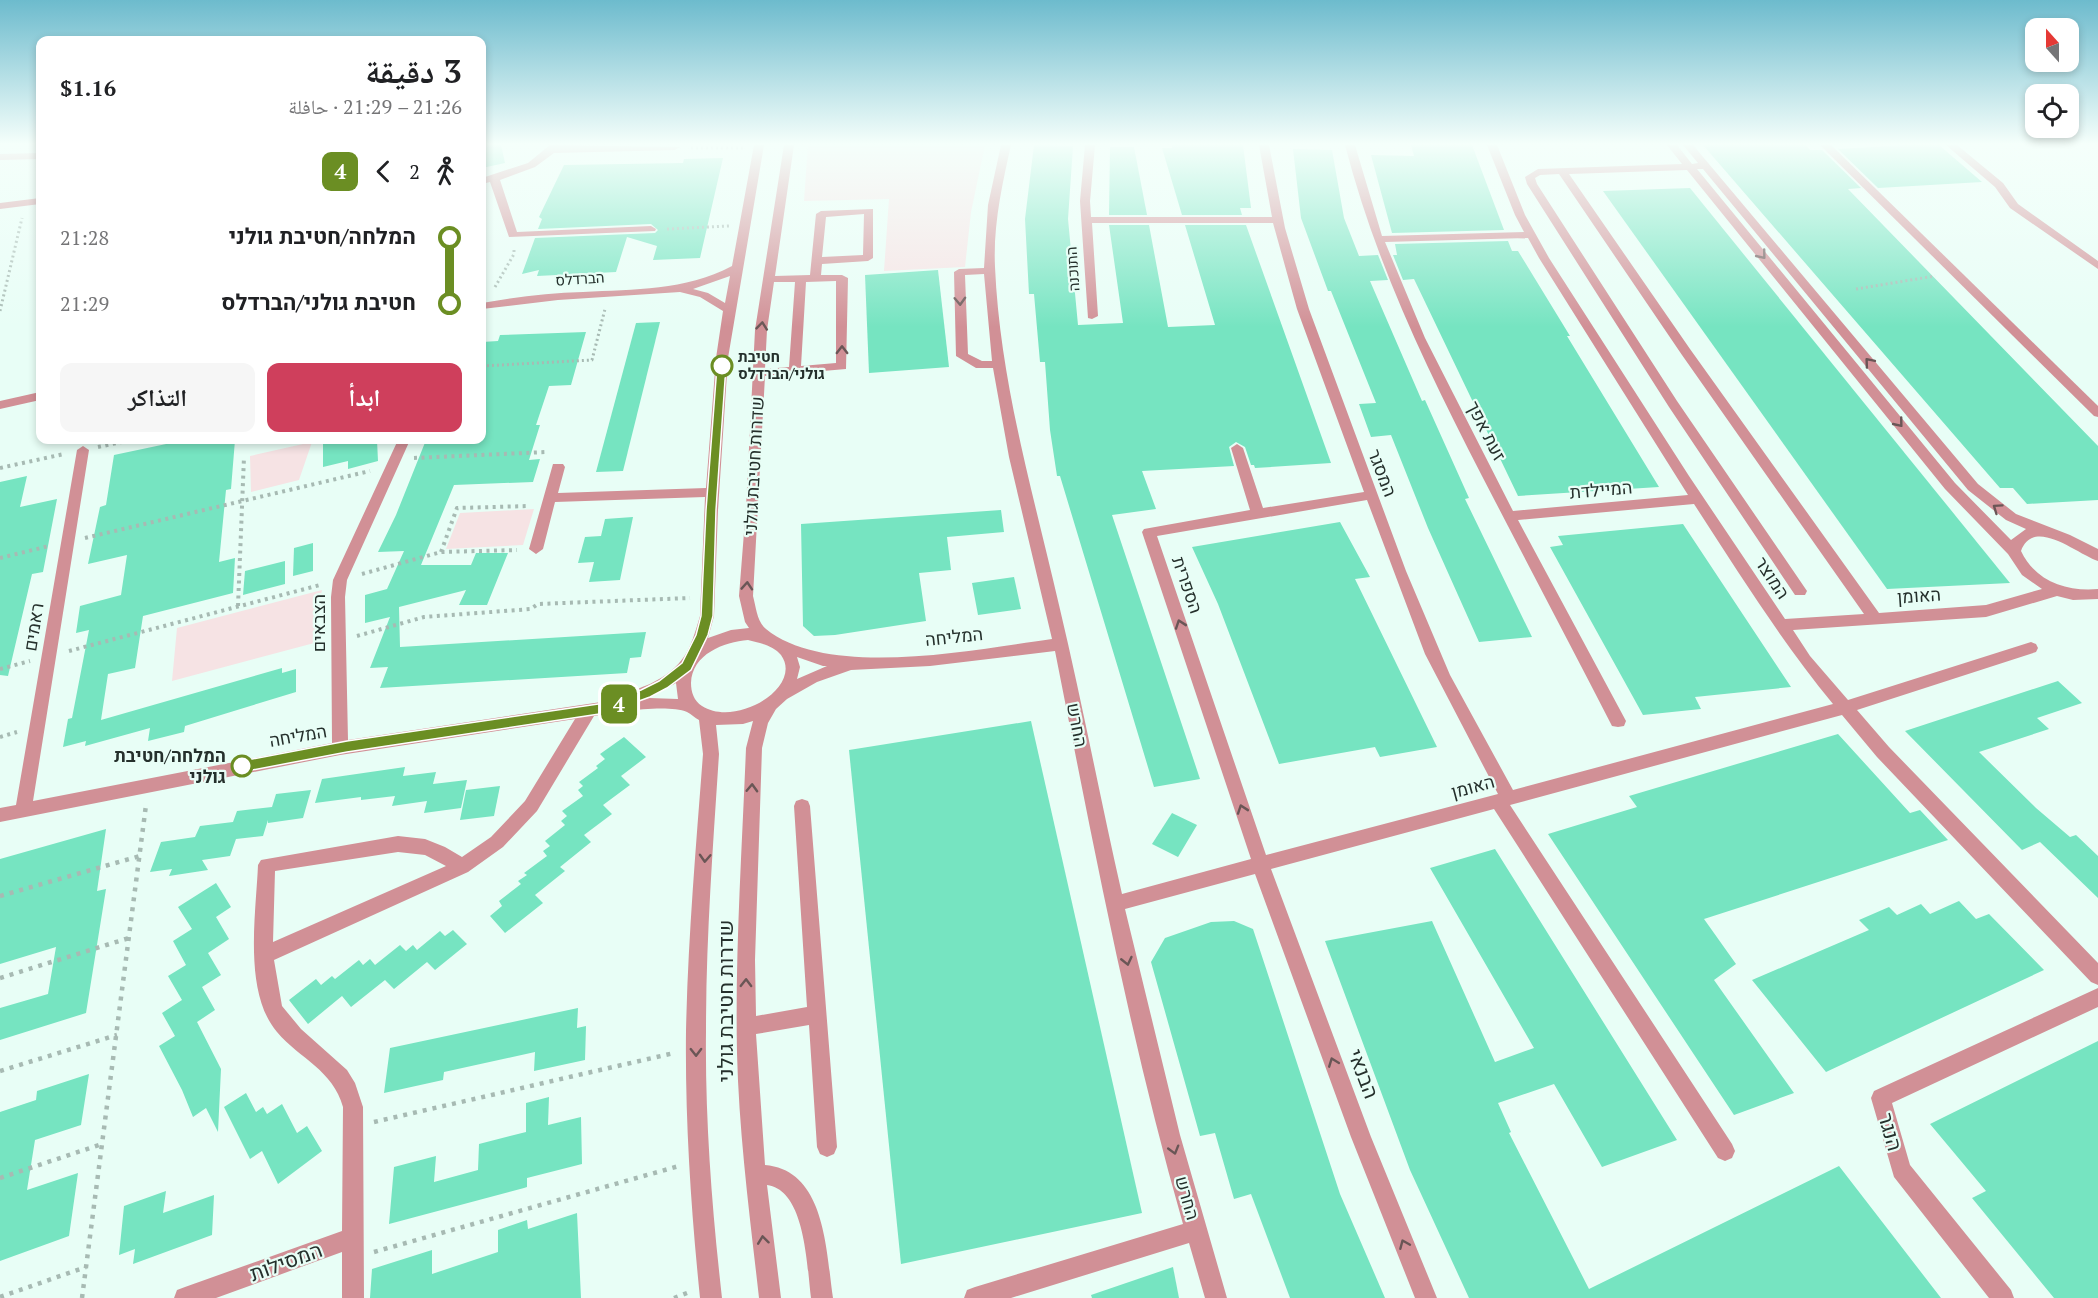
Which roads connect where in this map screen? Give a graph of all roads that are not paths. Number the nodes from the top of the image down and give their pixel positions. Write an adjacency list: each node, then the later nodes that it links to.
1 (503, 206): 17 (street)
2 (748, 206): 22 (street)
3 (780, 206): 24 (street, שדרות חטיבת גולני)
4 (993, 206): 23 (street, החרש)
5 (1087, 206): 15 (street, התוכנה)
6 (1276, 206): 16 (street, המסגר)
7 (1367, 206): 19 (street, זעת אפך)
8 (1518, 206): 18 (street, המוצר)
9 (1546, 206): 54 (street)
10 (1586, 206): 56 (street)
11 (1721, 206): 51 (street, one-way to 51)
12 (1739, 206): 47 (street, one-way to 12)
13 (1887, 206): 36 (street)
14 (2015, 206): 21 (street)
15 (1086, 220): 16 (street, התוכנה); 30 (street, התוכנה)
16 (1279, 220): 42 (street, המסגר)
17 (651, 229)
18 (1530, 235): 19 (street); 43 (street, המוצר)
19 (1377, 239): 46 (street, זעת אפך)
20 (818, 261): 20 (street); 26 (street)
21 (2098, 266)
22 (736, 268): 27 (street, הברדלס); 29 (street)
23 (990, 271): 31 (street, החרש); 31 (street, one-way to 31)
24 (768, 279): 25 (street); 33 (street, שדרות חטיבת גולני, one-way to 24)
25 (801, 279): 26 (street); 32 (street)
26 (815, 279): 32 (street, one-way to 26)
27 (681, 289): 28 (street, הברדלס); 29 (street, הברדלס)
28 (486, 305)
29 (729, 310): 41 (street)
30 (1092, 316)
31 (999, 364): 59 (street, החרש)
32 (795, 370): 33 (street)
33 (759, 373): 58 (street, שדרות חטיבת גולני, one-way to 33)
34 (36, 397): 35 (street)
35 (0, 405)
36 (2098, 412)
37 (402, 444): 70 (street, הצבאים)
38 (1237, 448): 45 (street)
39 (83, 450): 73 (street, ראמים)
40 (558, 467): 44 (street)
41 (712, 492): 44 (street); 62 (street)
42 (1371, 495): 45 (street, הספרית); 71 (street, המסגר)
43 (1696, 499): 46 (street, המיילדת); 57 (street, המוצר)
44 (549, 502): 50 (street)
45 (1258, 514): 75 (street, הספרית, one-way to 45)
46 (1509, 516): 69 (street, זעת אפך)
47 (2050, 534): 49 (street); 51 (street)
48 (2098, 539): 49 (street)
49 (2077, 542): 52 (street)
50 (536, 549)
51 (2014, 551): 53 (street)
52 (2098, 556)
53 (2058, 590): 55 (street); 56 (street, האומן)
54 (1800, 591)
55 (2098, 594)
56 (1876, 619): 57 (street, האומן)
57 (1780, 625): 66 (street, המוצר)
58 (767, 638): 60 (street); 62 (street)
59 (1061, 644): 63 (street, המליחה); 77 (street, החרש)
60 (782, 646): 63 (street, המליחה); 64 (street)
61 (2031, 648): 66 (street, האומן)
62 (689, 662): 67 (street, המליחה); 68 (street)
63 (851, 664): 64 (street, המליחה)
64 (784, 693): 65 (street)
65 (769, 707): 68 (street); 82 (street, שדרות חטיבת גולני, one-way to 65)
66 (1843, 708): 71 (street, האומן); 79 (street, המוצר)
67 (597, 709): 68 (street, המליחה); 70 (street, המליחה); 76 (street)
68 (698, 711): 90 (street, שדרות חטיבת גולני, one-way to 90)
69 (1618, 722)
70 (340, 748): 73 (street, המליחה)
71 (1503, 799): 75 (street, האומן); 84 (street, המסגר)
72 (802, 806): 81 (street)
73 (23, 810): 74 (street, המליחה)
74 (0, 815)
75 (1261, 864): 77 (street, האומן); 95 (street, הבנאי, one-way to 75)
76 (462, 867): 78 (street); 78 (street)
77 (1114, 904): 86 (street, החרש, one-way to 86)
78 (265, 955): 87 (street)
79 (2098, 976)
80 (2098, 997): 96 (street, הנגר)
81 (817, 1014): 82 (street); 83 (street)
82 (746, 1027): 85 (street, שדרות חטיבת גולני)
83 (827, 1147)
84 (1725, 1151)
85 (755, 1174): 91 (street, שדרות חטיבת גולני, one-way to 85); 92 (street)
86 (1197, 1230): 93 (street); 94 (street, החרש)
87 (353, 1248): 88 (street, המסילות); 89 (street)
88 (184, 1298)
89 (353, 1298)
90 (711, 1298)
91 (770, 1298)
92 (822, 1298)
93 (975, 1298)
94 (1216, 1298)
95 (1426, 1298)
96 (2003, 1298)

